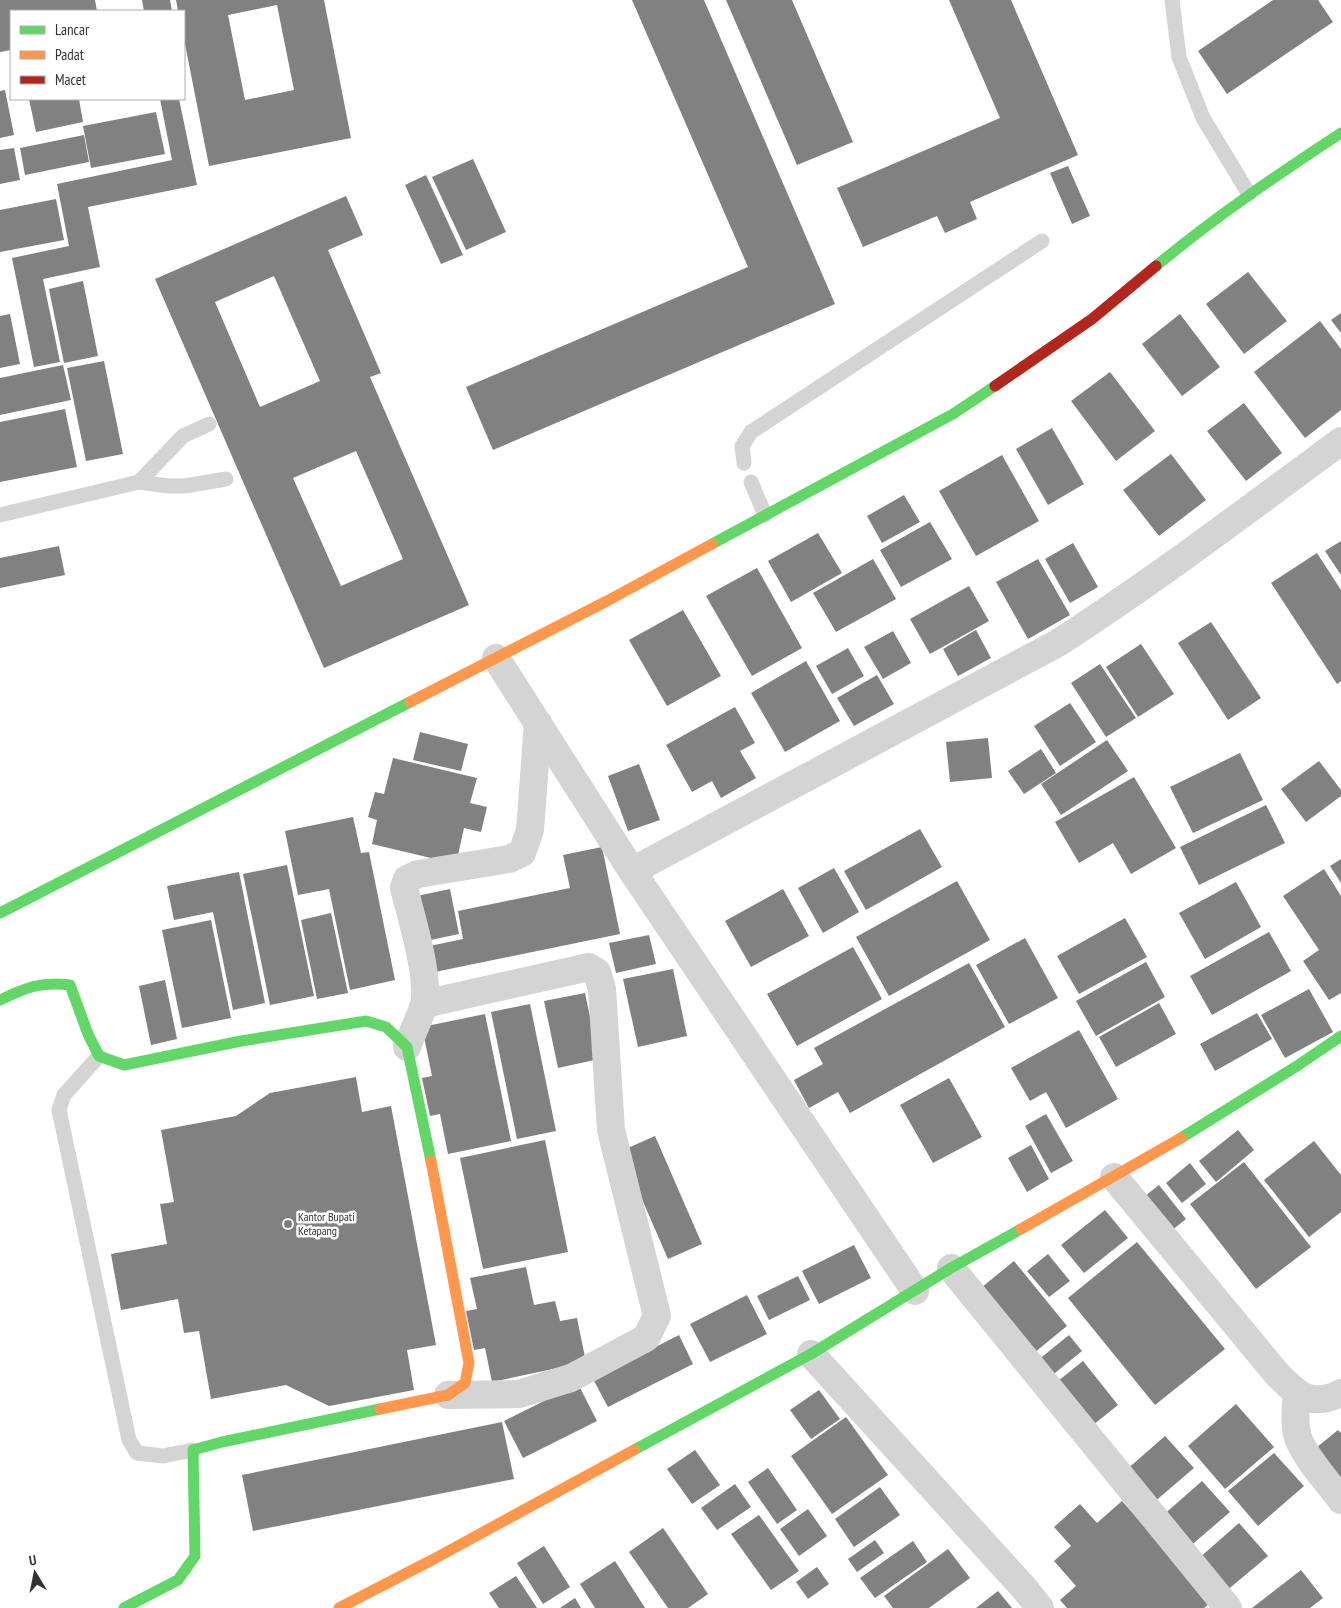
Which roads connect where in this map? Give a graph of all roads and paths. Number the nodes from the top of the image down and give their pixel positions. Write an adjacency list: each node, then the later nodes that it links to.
1 (1172, 0): 3 (lane)
2 (1341, 133): 3 (street)
3 (1250, 194): 12 (street)
4 (1042, 241): 7 (lane)
5 (209, 424): 9 (lane)
6 (1341, 441): 15 (street)
7 (744, 463)
8 (226, 479): 9 (lane)
9 (140, 482): 11 (lane)
10 (751, 482): 12 (lane)
11 (0, 515)
12 (765, 515): 13 (street)
13 (496, 658): 14 (street); 16 (street)
14 (538, 723): 15 (street); 18 (street)
15 (632, 870): 24 (street)
16 (0, 912)
17 (0, 1000): 21 (street)
18 (424, 1004): 20 (street); 28 (street)
19 (1341, 1036): 22 (street)
20 (406, 1048): 21 (street); 28 (street)
21 (99, 1056): 29 (lane)
22 (1114, 1177): 23 (street); 27 (street)
23 (951, 1268): 24 (street); 34 (street)
24 (915, 1290): 25 (street)
25 (811, 1354): 32 (street); 33 (street)
26 (1341, 1393): 27 (street)
27 (1297, 1394): 30 (street)
28 (448, 1396): 29 (street)
29 (193, 1450): 31 (street)
30 (1341, 1500)
31 (124, 1608)
32 (339, 1608)
33 (1040, 1608)
34 (1228, 1608)

